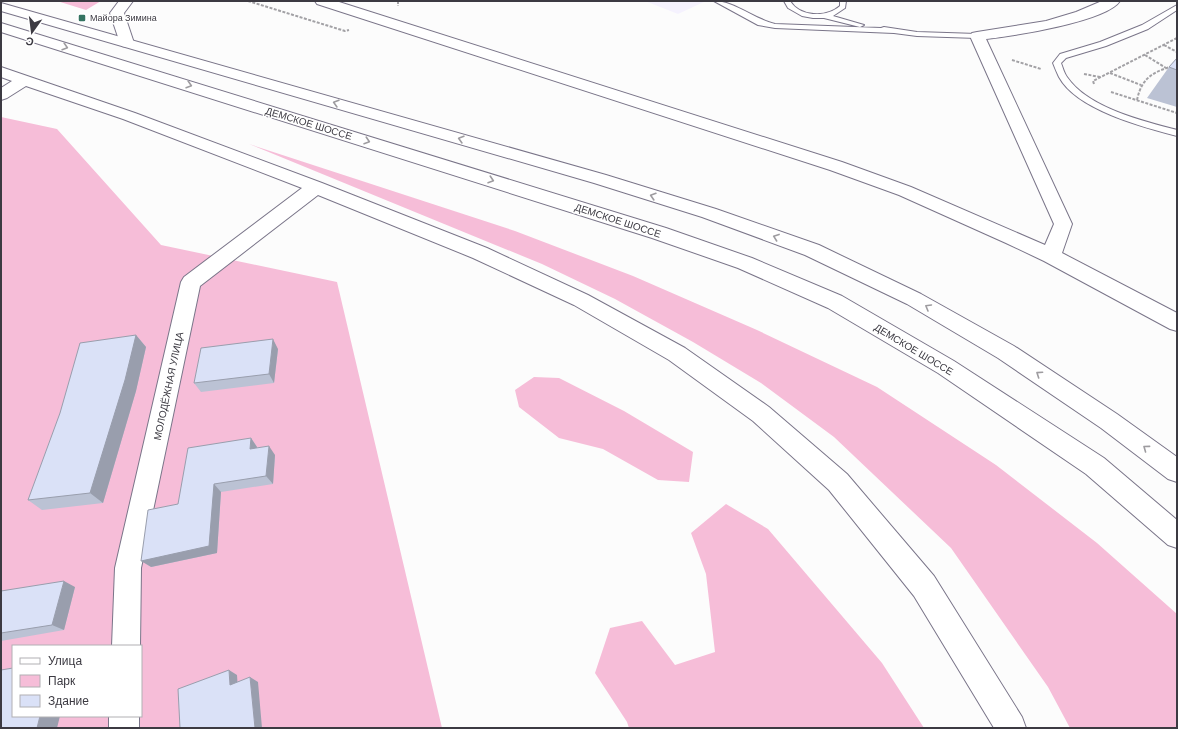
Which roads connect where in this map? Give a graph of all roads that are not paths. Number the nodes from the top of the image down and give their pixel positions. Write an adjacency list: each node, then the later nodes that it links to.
1 (126, 1): 15 (street)
2 (322, 1): 9 (street)
3 (360, 1): 9 (street)
4 (717, 1): 13 (lane)
5 (787, 1): 11 (lane)
6 (843, 1): 11 (lane)
7 (1113, 1): 14 (street)
8 (1, 7): 15 (street)
9 (340, 7): 21 (street)
10 (1177, 7): 19 (lane)
11 (826, 16): 13 (lane)
12 (1, 27): 24 (street, ДЕМСКОЕ ШОССЕ, one-way to 24)
13 (892, 31): 14 (lane)
14 (977, 36): 21 (street)
15 (127, 43): 23 (street, one-way to 15)
16 (1, 72): 17 (street)
17 (24, 80): 18 (street); 20 (street)
18 (1, 95)
19 (1177, 132)
20 (316, 187): 25 (street, МОЛОДЁЖНАЯ УЛИЦА); 28 (street)
21 (1051, 256): 22 (street)
22 (1177, 323)
23 (1177, 471)
24 (1177, 536)
25 (126, 645)
26 (124, 717): 27 (street)
27 (124, 728)
28 (1011, 728)

